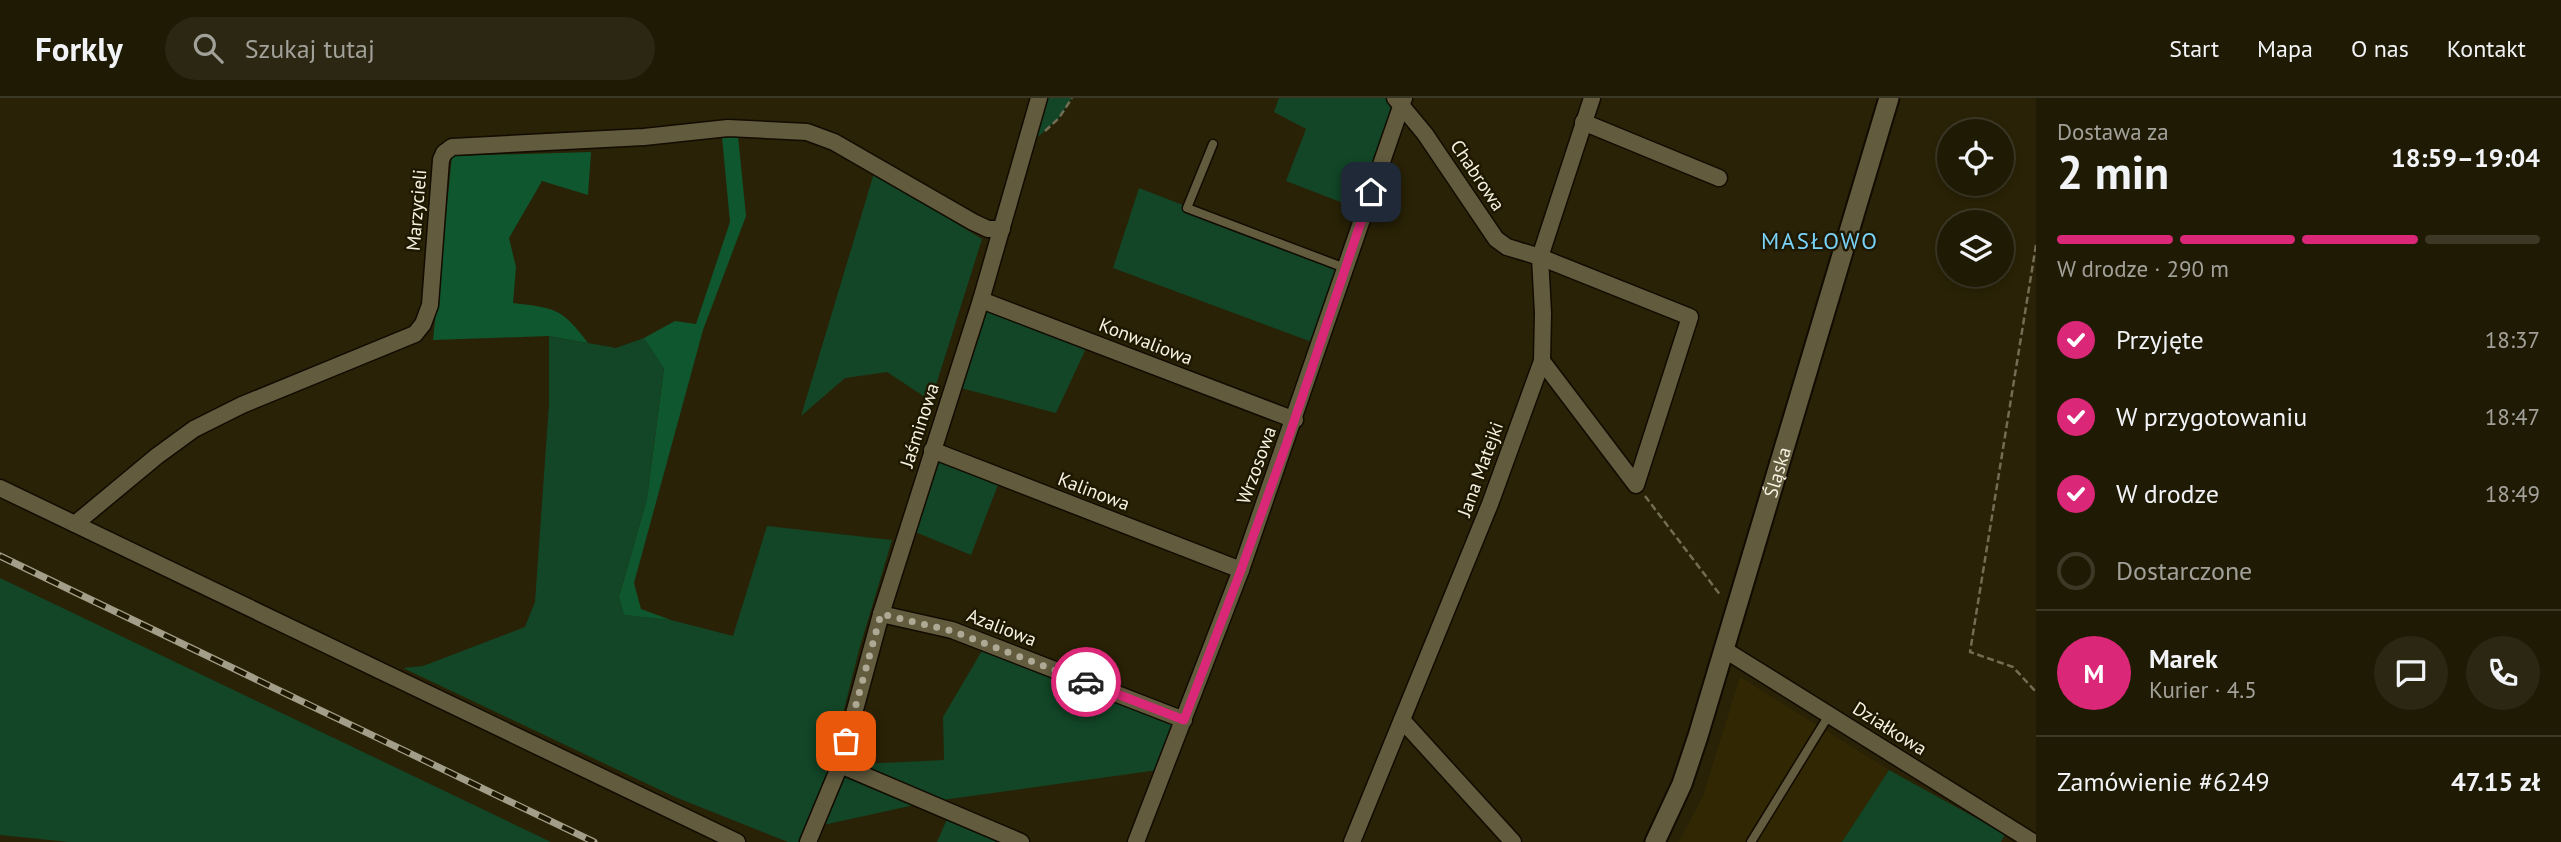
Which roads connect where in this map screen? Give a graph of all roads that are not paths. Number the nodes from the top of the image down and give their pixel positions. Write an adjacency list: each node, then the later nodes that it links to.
1 (1039, 98): 8 (street, Jaśminowa)
2 (1592, 98): 5 (street, Jana Matejki)
3 (1889, 98): 19 (street, Śląska)
4 (1400, 100): 9 (street, Chabrowa); 10 (street, Wrzosowa)
5 (1583, 122): 7 (street); 9 (street, Jana Matejki)
6 (1213, 144): 10 (lane)
7 (1719, 178)
8 (1002, 229): 11 (street, Jaśminowa); 16 (street, Marzycieli)
9 (1540, 257): 12 (street, Jana Matejki); 12 (street, Chabrowa)
10 (1345, 268): 13 (street, Wrzosowa)
11 (981, 300): 13 (street, Konwaliowa); 14 (street, Jaśminowa)
12 (1542, 361): 22 (street, Jana Matejki)
13 (1295, 420): 17 (street, Wrzosowa)
14 (932, 450): 17 (street, Kalinowa); 18 (street, Jaśminowa)
15 (0, 488): 16 (street)
16 (75, 524): 24 (street)
17 (1241, 570): 21 (street, Wrzosowa)
18 (881, 614): 21 (street, Azaliowa); 23 (street, Jaśminowa)
19 (1724, 650): 20 (street, Działkowa); 30 (street, Śląska)
20 (1829, 715): 31 (lane); 32 (street, Działkowa)
21 (1184, 720): 27 (street, Wrzosowa)
22 (1402, 720): 28 (street, Jana Matejki); 29 (street)
23 (840, 765): 25 (street, Jaśminowa); 26 (street)
24 (737, 842)
25 (808, 842)
26 (1021, 842)
27 (1136, 842)
28 (1352, 842)
29 (1513, 842)
30 (1655, 842)
31 (1751, 842)
32 (2033, 842)

